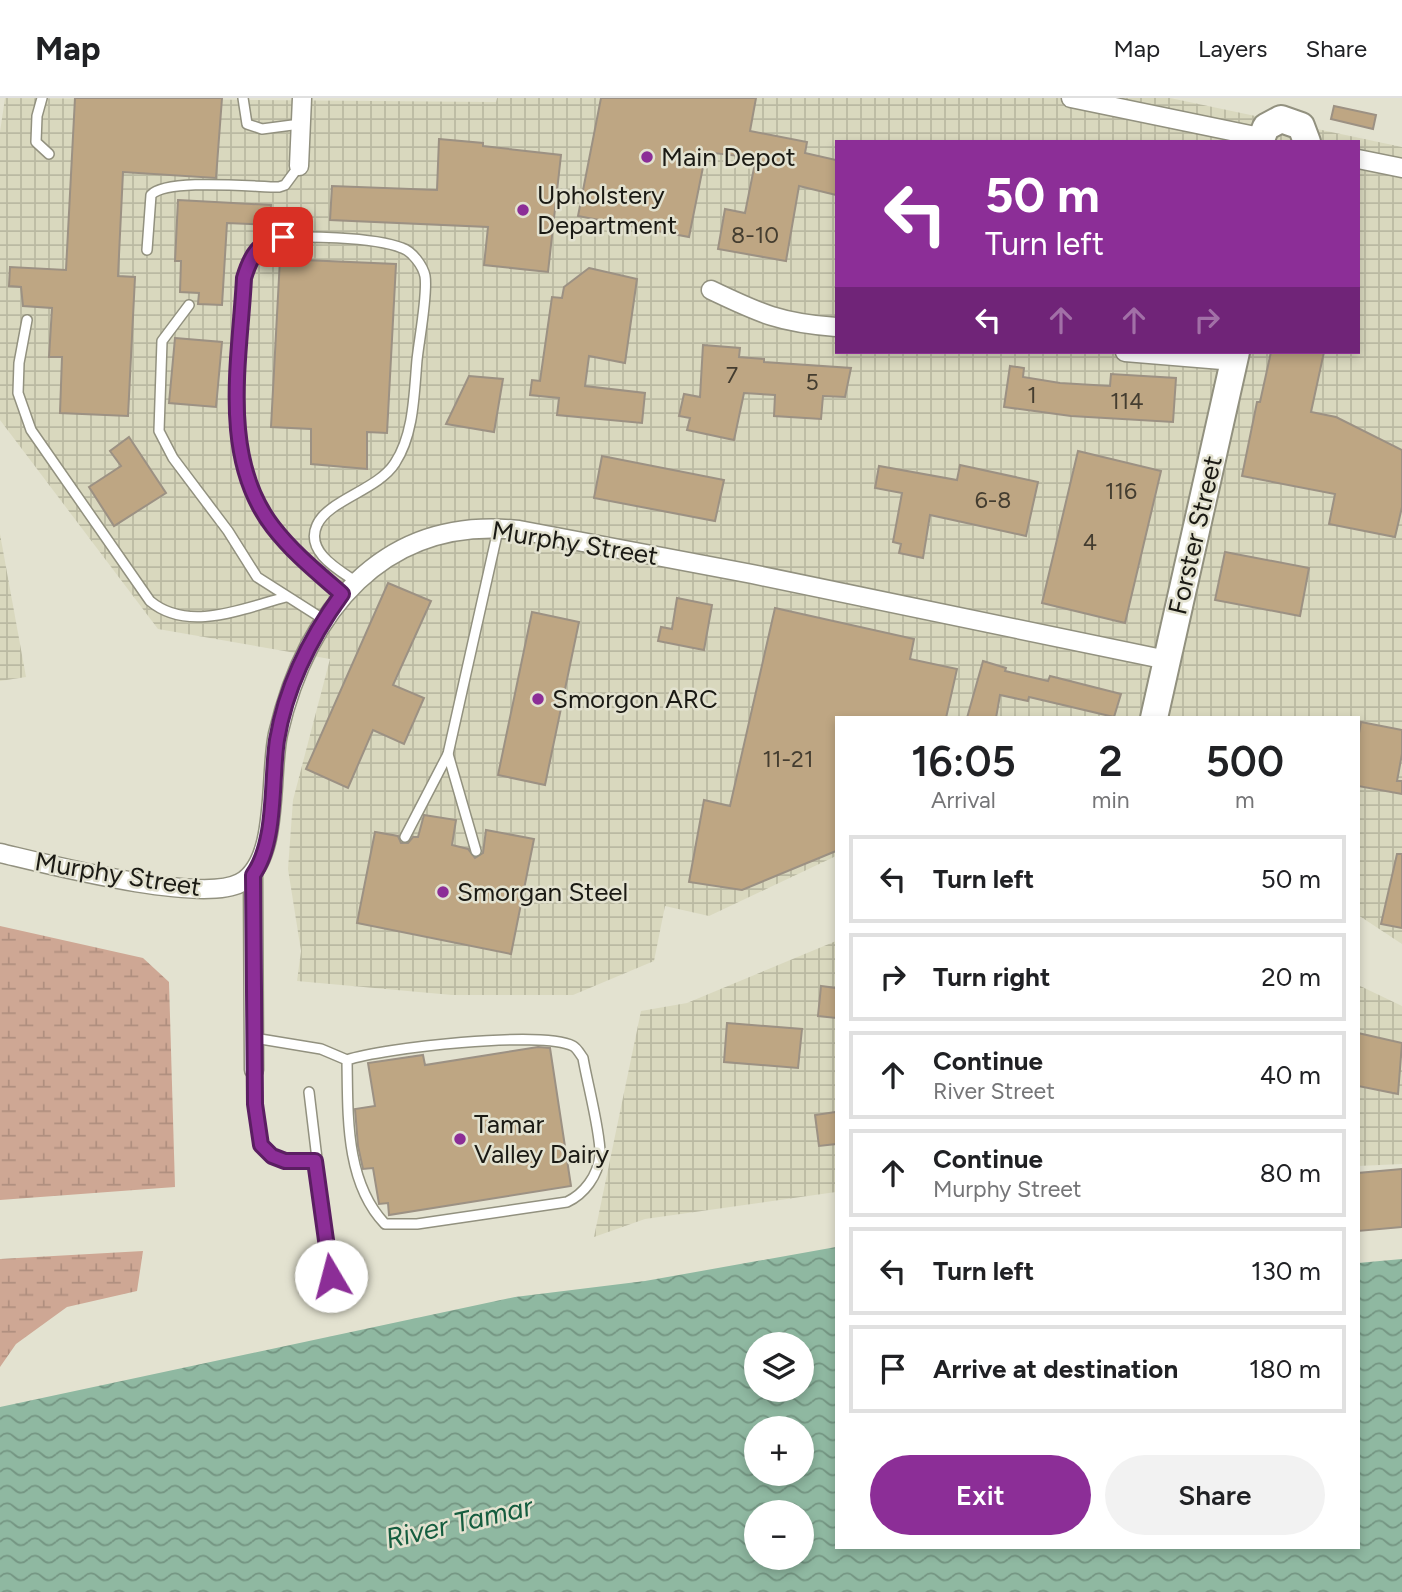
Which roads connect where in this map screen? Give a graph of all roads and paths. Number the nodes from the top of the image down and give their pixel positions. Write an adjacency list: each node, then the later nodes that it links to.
1 (42, 98): 10 (lane)
2 (243, 98): 7 (lane)
3 (302, 98): 7 (street)
4 (1071, 98): 5 (street)
5 (1099, 101): 8 (street)
6 (1289, 108): 8 (street); 9 (street)
7 (300, 124): 12 (street)
8 (1260, 139)
9 (1306, 140)
10 (49, 154)
11 (1360, 159): 13 (street)
12 (299, 166): 14 (lane)
13 (1402, 168)
14 (147, 250)
15 (711, 290): 18 (street)
16 (189, 305): 23 (lane)
17 (27, 320): 23 (lane)
18 (835, 327)
19 (1180, 354): 20 (street)
20 (1235, 356): 25 (street, Forster Street)
21 (499, 528): 22 (street, Murphy Street); 25 (street, Murphy Street); 27 (lane)
22 (348, 588): 22 (lane); 24 (street, Murphy Street)
23 (286, 597): 24 (lane)
24 (323, 619): 31 (street, Murphy Street)
25 (1167, 660): 26 (street, Forster Street)
26 (1154, 716)
27 (448, 754): 28 (lane); 29 (lane)
28 (405, 837)
29 (476, 852)
30 (0, 853): 31 (street, Murphy Street)
31 (253, 875): 32 (street)
32 (254, 1038): 33 (lane); 34 (street)
33 (347, 1060): 33 (lane)
34 (254, 1070): 36 (lane)
35 (309, 1092): 36 (lane)
36 (315, 1161): 37 (lane)
37 (331, 1276)

